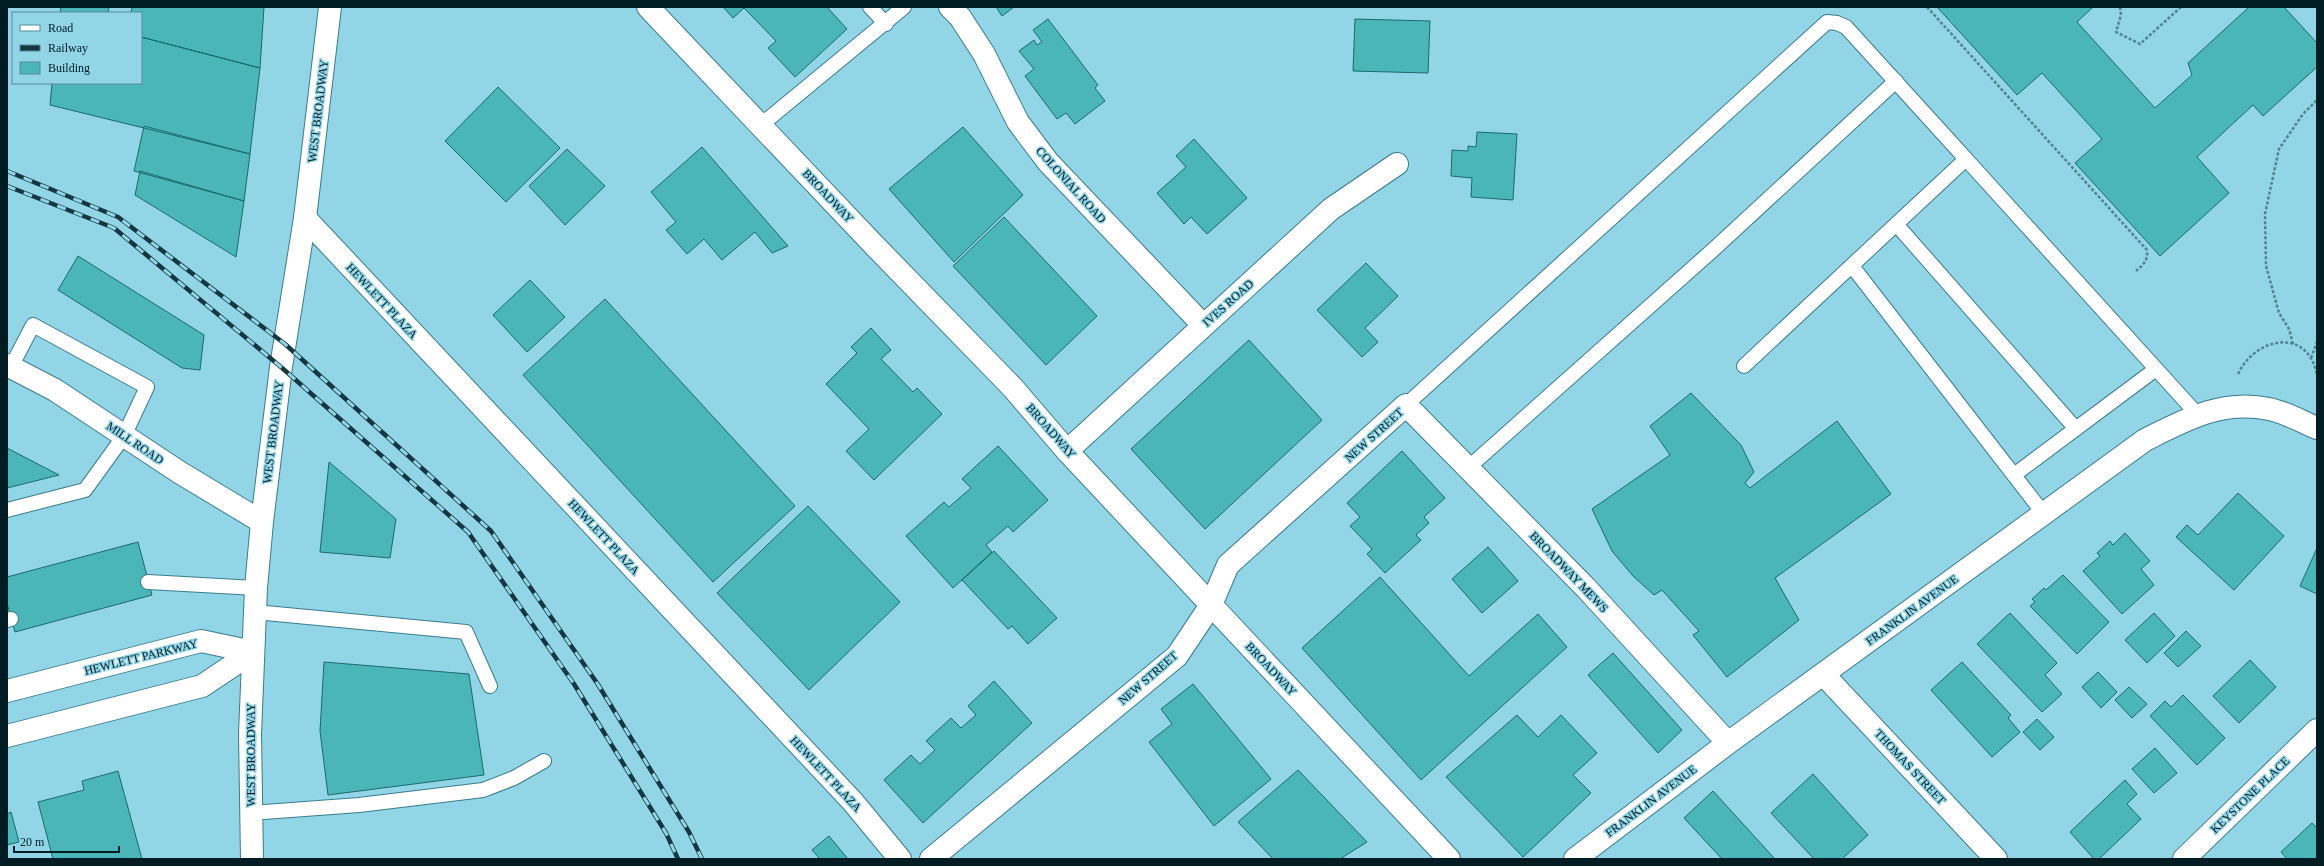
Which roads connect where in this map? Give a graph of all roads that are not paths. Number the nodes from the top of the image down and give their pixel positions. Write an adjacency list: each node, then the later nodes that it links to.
1 (330, 7): 11 (street, WEST BROADWAY)
2 (648, 7): 8 (street, BROADWAY)
3 (870, 7): 6 (lane)
4 (904, 7): 6 (lane)
5 (950, 7): 14 (street, COLONIAL ROAD)
6 (886, 24): 8 (lane)
7 (1896, 81): 9 (lane); 18 (lane); 24 (lane)
8 (761, 125): 23 (street, BROADWAY)
9 (1966, 159): 12 (lane); 17 (lane)
10 (1397, 164): 14 (street, IVES ROAD)
11 (305, 218): 28 (street, WEST BROADWAY); 43 (street, HEWLETT PLAZA)
12 (1896, 224): 13 (lane); 21 (lane)
13 (1852, 266): 16 (lane); 25 (lane)
14 (1203, 325): 23 (street, IVES ROAD)
15 (9, 366): 22 (street, MILL ROAD); 22 (lane)
16 (1744, 366)
17 (2156, 369): 19 (lane); 21 (lane)
18 (1406, 405): 24 (street, BROADWAY MEWS); 31 (street, NEW STREET)
19 (2197, 414): 20 (street, FRANKLIN AVENUE); 27 (street, FRANKLIN AVENUE)
20 (2317, 428)
21 (2076, 429): 25 (lane)
22 (124, 436): 26 (lane); 28 (street, MILL ROAD)
23 (1067, 451): 31 (street, BROADWAY)
24 (1468, 468): 39 (street, BROADWAY MEWS)
25 (2014, 475): 27 (lane)
26 (7, 510)
27 (2044, 514): 34 (street, FRANKLIN AVENUE)
28 (262, 522): 30 (street, WEST BROADWAY)
29 (148, 582): 30 (lane)
30 (256, 588): 32 (street, WEST BROADWAY)
31 (1211, 604): 44 (street, NEW STREET); 45 (street, BROADWAY)
32 (255, 612): 33 (street, WEST BROADWAY); 35 (lane)
33 (254, 652): 36 (street, HEWLETT PARKWAY); 38 (street); 41 (street, WEST BROADWAY)
34 (1824, 675): 39 (street, FRANKLIN AVENUE); 47 (street, THOMAS STREET)
35 (490, 686)
36 (7, 691)
37 (2317, 730): 48 (street, KEYSTONE PLACE)
38 (7, 736)
39 (1728, 743): 46 (street, FRANKLIN AVENUE)
40 (544, 761): 41 (lane)
41 (251, 813): 42 (street, WEST BROADWAY)
42 (252, 859)
43 (900, 859)
44 (931, 859)
45 (1449, 859)
46 (1574, 859)
47 (1996, 859)
48 (2184, 859)

